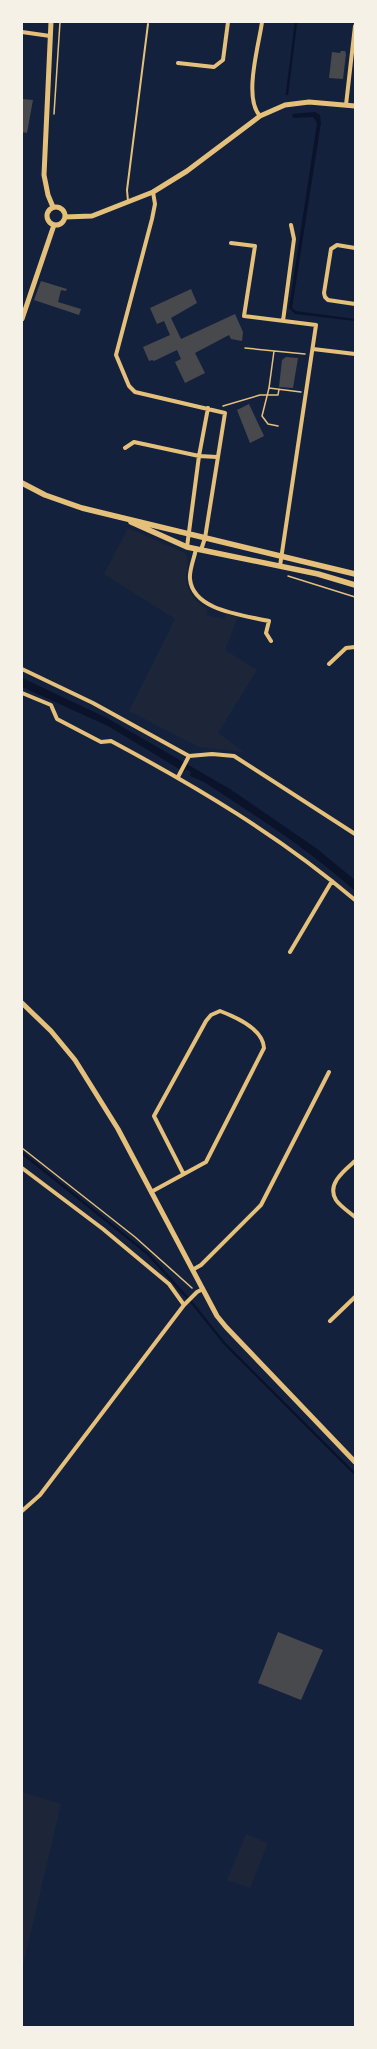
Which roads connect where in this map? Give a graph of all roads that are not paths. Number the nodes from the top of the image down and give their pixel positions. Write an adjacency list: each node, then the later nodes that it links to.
1 (52, 22): 7 (street)
2 (228, 22): 8 (street)
3 (262, 22): 11 (street)
4 (148, 24): 13 (lane)
5 (355, 26): 9 (street)
6 (22, 32): 7 (street)
7 (50, 36): 14 (street)
8 (178, 63)
9 (346, 105): 10 (street); 11 (street)
10 (355, 106)
11 (260, 116): 12 (street)
12 (153, 192): 13 (street); 25 (street)
13 (128, 202): 15 (street)
14 (53, 207): 15 (street); 16 (street)
15 (65, 217): 16 (street)
16 (54, 225): 21 (street)
17 (291, 225): 22 (street)
18 (231, 242): 22 (street)
19 (355, 248): 20 (street)
20 (355, 304)
21 (22, 319)
22 (283, 322): 23 (street)
23 (313, 349): 24 (street); 35 (street)
24 (355, 354)
25 (208, 408): 27 (street); 28 (street)
26 (125, 448): 27 (street)
27 (200, 456): 28 (street); 31 (street)
28 (217, 457): 32 (street)
29 (22, 483): 30 (main road)
30 (118, 516): 31 (main road); 33 (main road)
31 (189, 534): 32 (main road); 33 (street)
32 (205, 538): 34 (street); 35 (main road)
33 (187, 547): 34 (main road)
34 (199, 550): 36 (main road); 39 (street)
35 (282, 557): 36 (street); 37 (main road)
36 (280, 566): 38 (main road)
37 (355, 574)
38 (355, 585)
39 (271, 641)
40 (355, 647): 41 (street)
41 (329, 664)
42 (22, 669): 44 (street)
43 (22, 693): 45 (street)
44 (189, 756): 45 (street); 46 (street)
45 (178, 777): 47 (street)
46 (355, 834)
47 (332, 881): 48 (street); 49 (street)
48 (355, 900)
49 (290, 952)
50 (22, 1003): 55 (street)
51 (329, 1072): 57 (street)
52 (355, 1161): 56 (street)
53 (22, 1168): 60 (street)
54 (183, 1173): 54 (street); 55 (street)
55 (151, 1192): 57 (street)
56 (355, 1217)
57 (194, 1269): 58 (street)
58 (203, 1289): 60 (street); 62 (street)
59 (355, 1298): 61 (street)
60 (186, 1303): 63 (street)
61 (330, 1321)
62 (355, 1462)
63 (22, 1511)

